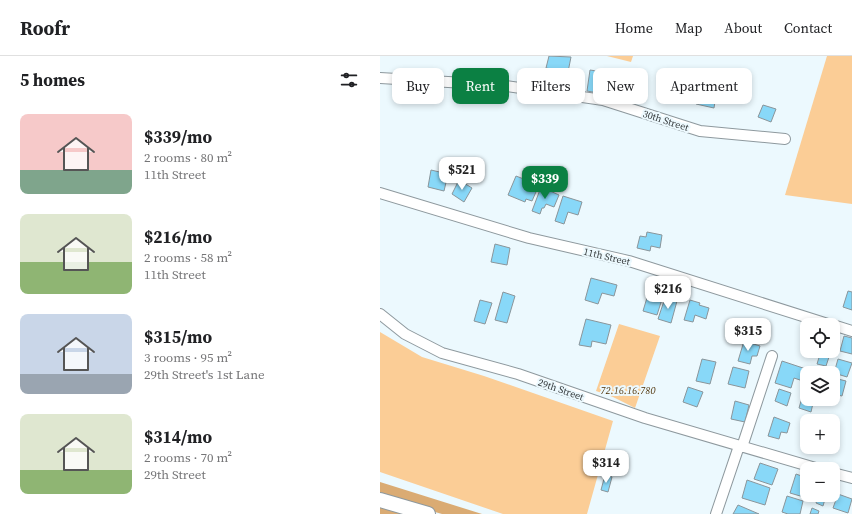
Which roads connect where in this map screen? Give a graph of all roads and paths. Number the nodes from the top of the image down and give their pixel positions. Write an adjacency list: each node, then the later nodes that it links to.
1 (380, 78): 2 (street, 30th Street)
2 (785, 139)
3 (380, 193): 5 (street, 11th Street)
4 (380, 314): 9 (street, 29th Street)
5 (810, 318)
6 (840, 328): 7 (street, 11th Street)
7 (852, 332)
8 (772, 356): 9 (street)
9 (741, 446): 10 (street, 29th Street); 15 (street)
10 (800, 463)
11 (840, 475): 12 (street)
12 (852, 478)
13 (380, 500): 14 (main road)
14 (428, 514)
15 (716, 514)

